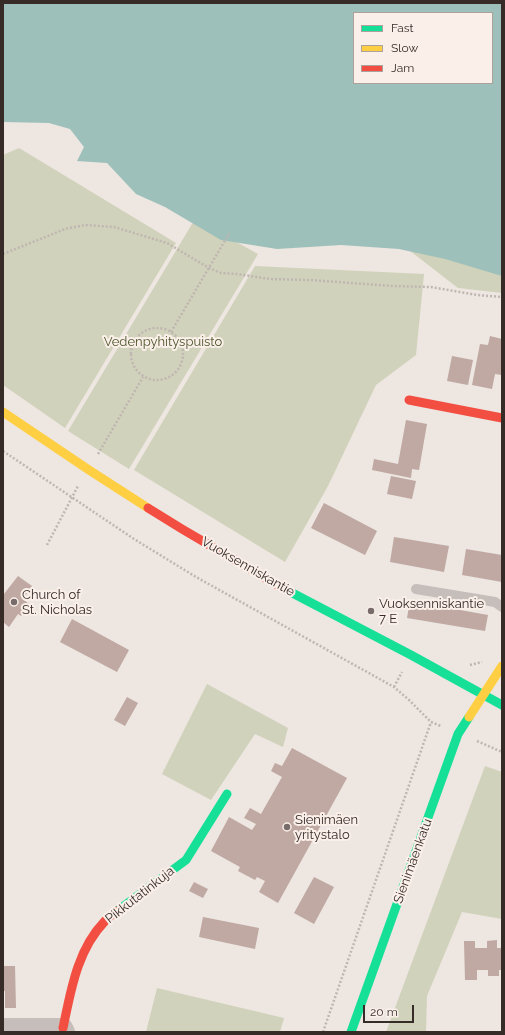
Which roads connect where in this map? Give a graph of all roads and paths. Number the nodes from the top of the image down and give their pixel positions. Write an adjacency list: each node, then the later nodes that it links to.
1 (230, 232): 3 (path)
2 (3, 254): 3 (path)
3 (209, 268): 4 (path); 5 (path)
4 (502, 298)
5 (171, 332): 6 (path); 6 (path)
6 (143, 377): 10 (path)
7 (409, 400): 9 (street)
8 (3, 412): 18 (street, Vuoksenniskantie)
9 (502, 418)
10 (101, 448)
11 (3, 451): 13 (path)
12 (78, 486): 13 (path)
13 (71, 498): 14 (path); 20 (path)
14 (47, 545)
15 (416, 589): 16 (lane)
16 (502, 607)
17 (502, 666): 18 (street, Sienimäenkatu)
18 (484, 695): 19 (street, Vuoksenniskantie); 21 (street, Sienimäenkatu)
19 (502, 705)
20 (431, 722): 21 (path); 26 (path)
21 (458, 734): 22 (path); 27 (street, Sienimäenkatu)
22 (502, 752)
23 (226, 794): 25 (street, Pikkutatinkuja)
24 (3, 1028): 25 (street)
25 (64, 1030)
26 (323, 1032)
27 (351, 1032)

